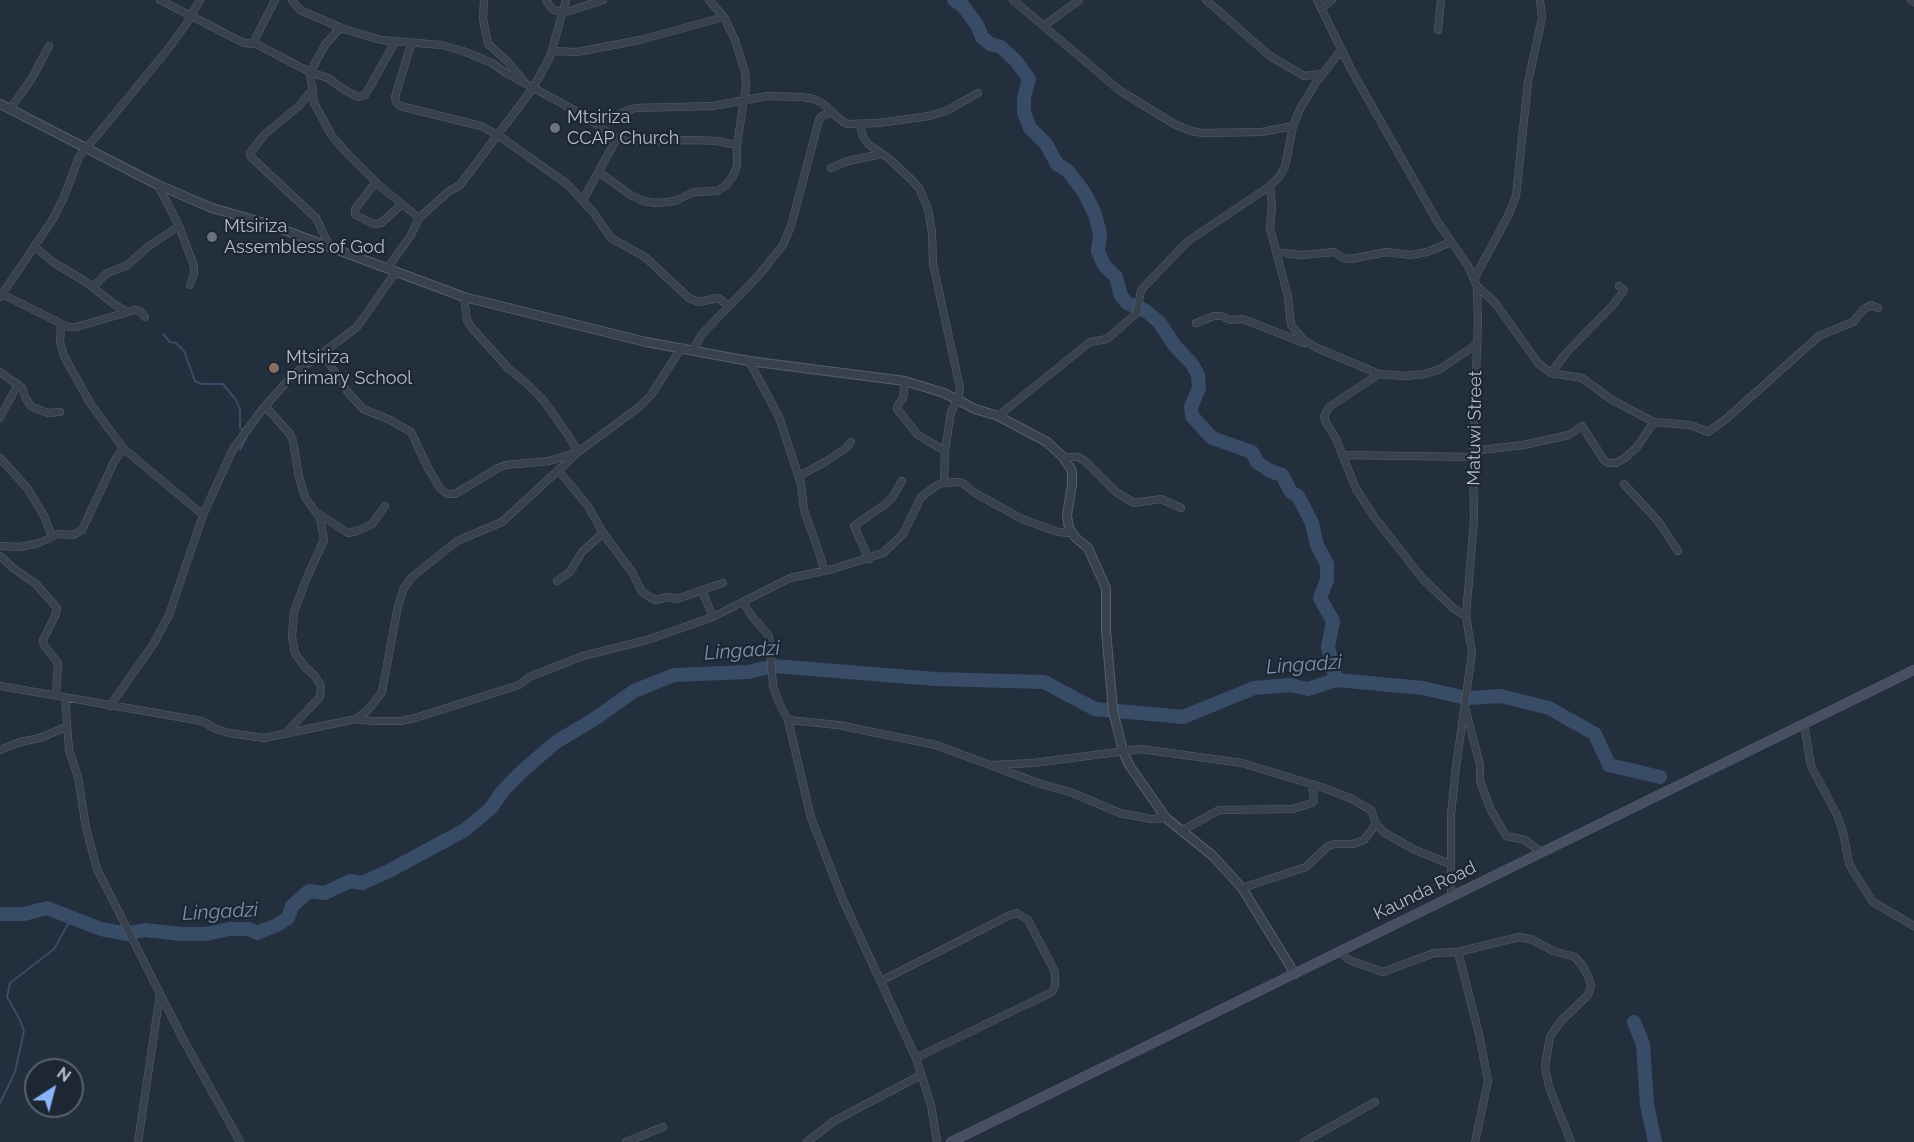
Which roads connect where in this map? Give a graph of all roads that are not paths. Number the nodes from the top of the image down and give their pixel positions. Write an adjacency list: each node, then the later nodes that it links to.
1 (160, 0): 19 (street)
2 (200, 0): 19 (street)
3 (275, 0): 25 (street)
4 (292, 0): 22 (street)
5 (484, 0): 32 (street)
6 (546, 0): 18 (street)
7 (566, 0): 18 (street)
8 (603, 0): 18 (street)
9 (709, 0): 20 (street)
10 (1013, 0): 21 (street)
11 (1079, 0): 21 (street)
12 (1206, 0): 31 (street)
13 (1317, 0): 17 (street, Matuwi Street)
14 (1332, 0): 17 (street)
15 (1441, 0): 23 (street)
16 (1540, 0): 61 (street)
17 (1322, 8): 28 (street, Matuwi Street)
18 (563, 13): 29 (street)
19 (192, 15): 25 (street); 45 (street)
20 (724, 17): 29 (street); 35 (street)
21 (1045, 25): 41 (street)
22 (344, 29): 24 (street); 30 (street)
23 (1438, 30)
24 (394, 42): 26 (street); 30 (street)
25 (252, 43): 30 (street)
26 (411, 44): 32 (street); 42 (street)
27 (49, 46): 37 (street)
28 (1341, 50): 31 (street); 56 (street, Matuwi Street)
29 (552, 51): 32 (street)
30 (310, 72): 33 (street)
31 (1322, 74): 41 (street)
32 (529, 86): 39 (street); 42 (street)
33 (313, 89): 49 (street); 58 (street)
34 (978, 93): 40 (street)
35 (744, 100): 38 (street); 39 (street); 44 (street)
36 (0, 104): 37 (street)
37 (10, 109): 45 (street)
38 (833, 112): 40 (street); 68 (street)
39 (595, 123): 43 (street)
40 (861, 124): 46 (street)
41 (1293, 126): 51 (street)
42 (498, 135): 52 (street); 54 (street)
43 (617, 138): 44 (street); 48 (street)
44 (737, 145): 48 (street)
45 (86, 147): 50 (street); 57 (street)
46 (881, 154): 47 (street); 85 (street)
47 (831, 168)
48 (599, 172): 52 (street)
49 (376, 182): 53 (street); 53 (street)
50 (158, 185): 55 (street); 58 (street)
51 (1270, 186): 59 (street); 88 (street)
52 (583, 200): 68 (street)
53 (401, 204): 54 (street)
54 (418, 218): 60 (street)
55 (178, 226): 62 (street); 65 (street)
56 (1450, 242): 59 (street); 61 (street, Matuwi Street)
57 (35, 247): 65 (street); 66 (street)
58 (330, 247): 60 (street)
59 (1276, 252): 76 (street)
60 (391, 271): 67 (street); 78 (street)
61 (1474, 278): 64 (street, Matuwi Street)
62 (190, 285)
63 (1619, 285): 81 (street)
64 (1477, 286): 74 (street, Matuwi Street); 81 (street)
65 (93, 287): 70 (street)
66 (2, 292): 73 (street)
67 (464, 297): 75 (street); 94 (street)
68 (729, 306): 77 (street)
69 (1878, 308): 90 (street)
70 (127, 312): 71 (street); 73 (street)
71 (145, 317)
72 (1196, 323): 76 (street)
73 (61, 325): 92 (street)
74 (1477, 344): 82 (street); 95 (street, Matuwi Street)
75 (682, 347): 77 (street); 94 (street)
76 (1315, 347): 82 (street)
77 (693, 350): 79 (street)
78 (323, 354): 86 (street); 94 (street)
79 (749, 361): 83 (street); 100 (street)
80 (0, 372): 84 (street)
81 (1551, 373): 90 (street)
82 (1379, 374): 96 (street)
83 (905, 381): 85 (street); 93 (street)
84 (18, 384): 87 (street); 89 (street)
85 (958, 399): 88 (street); 93 (street)
86 (265, 406): 106 (street); 107 (street)
87 (60, 412)
88 (998, 416): 97 (street)
89 (0, 418)
90 (1654, 422): 95 (street)
91 (851, 442): 100 (street)
92 (123, 448): 107 (street); 110 (street)
93 (945, 451): 102 (street)
94 (578, 453): 99 (street)
95 (1473, 454): 96 (street); 120 (street, Matuwi Street)
96 (1342, 456): 120 (street)
97 (1063, 457): 105 (street); 109 (street)
98 (0, 458): 110 (street)
99 (558, 470): 108 (street); 128 (street)
100 (799, 476): 115 (street)
101 (902, 481): 114 (street)
102 (944, 483): 109 (street); 114 (street)
103 (1624, 484): 112 (street)
104 (385, 506): 106 (street)
105 (1181, 508)
106 (317, 512): 132 (street)
107 (203, 515): 126 (street)
108 (603, 533): 116 (street); 118 (street)
109 (1072, 533): 134 (street)
110 (52, 536): 111 (street)
111 (0, 546)
112 (1678, 551)
113 (0, 556): 124 (street)
114 (869, 559): 115 (street)
115 (824, 571): 119 (street)
116 (557, 581)
117 (723, 583): 118 (street)
118 (702, 591): 121 (street)
119 (743, 602): 121 (street); 129 (street)
120 (1466, 616): 127 (street, Matuwi Street)
121 (713, 617): 128 (street)
122 (1914, 670): 130 (main road, Kaunda Road)
123 (0, 687): 124 (street)
124 (56, 695): 125 (street)
125 (64, 697): 126 (street); 131 (street)
126 (110, 706): 132 (street)
127 (1465, 709): 140 (street); 141 (street, Matuwi Street)
128 (356, 719): 132 (street)
129 (788, 720): 135 (street); 148 (street)
130 (1803, 724): 140 (main road, Kaunda Road); 144 (street)
131 (66, 728): 133 (street); 149 (street)
132 (284, 734)
133 (0, 750)
134 (1123, 751): 135 (street); 136 (street); 137 (street)
135 (991, 765): 137 (street)
136 (1312, 784): 138 (street); 139 (street)
137 (1166, 818): 139 (street)
138 (1376, 824): 141 (street); 142 (street)
139 (1181, 831): 142 (street)
140 (1542, 853): 143 (main road, Kaunda Road)
141 (1450, 864): 143 (street, Matuwi Street)
142 (1242, 888): 147 (street)
143 (1451, 896): 145 (main road, Kaunda Road)
144 (1914, 927)
145 (1342, 951): 146 (street); 147 (main road, Kaunda Road)
146 (1458, 952): 161 (street); 162 (street)
147 (1295, 974): 159 (main road, Kaunda Road)
148 (881, 981): 150 (street); 150 (street)
149 (160, 994): 154 (street); 155 (street)
150 (916, 1058): 151 (street)
151 (921, 1075): 157 (street); 158 (street)
152 (1374, 1102): 160 (street)
153 (663, 1126): 156 (street)
154 (138, 1142)
155 (240, 1142)
156 (626, 1142)
157 (807, 1142)
158 (937, 1142)
159 (951, 1142)
160 (1304, 1142)
161 (1475, 1142)
162 (1571, 1142)

